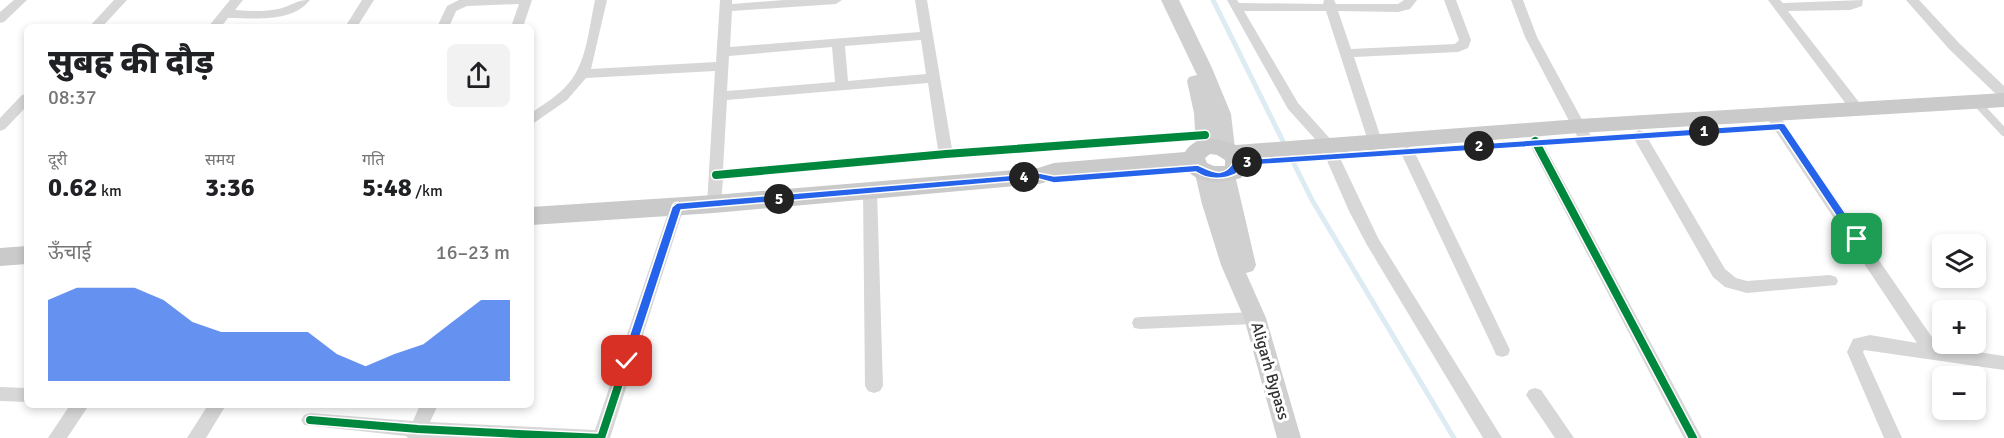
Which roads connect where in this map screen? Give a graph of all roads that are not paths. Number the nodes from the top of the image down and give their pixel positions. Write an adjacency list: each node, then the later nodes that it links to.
1 (21, 0): 22 (street)
2 (121, 0): 23 (street)
3 (237, 0): 21 (street)
4 (304, 0): 21 (street)
5 (368, 0): 25 (street)
6 (524, 0): 26 (street); 27 (street)
7 (601, 0): 32 (street)
8 (836, 0): 18 (street)
9 (921, 0): 28 (street)
10 (1170, 0): 51 (main road, Aligarh Bypass)
11 (1412, 0): 20 (street)
12 (1450, 0): 30 (street)
13 (1517, 0): 43 (street)
14 (1857, 0): 17 (street)
15 (1912, 0): 35 (street)
16 (1259, 3): 19 (street); 20 (street)
17 (1776, 3): 39 (street)
18 (725, 4): 31 (street)
19 (1234, 4): 48 (street)
20 (1330, 5): 30 (street)
21 (225, 14): 24 (street)
22 (0, 20)
23 (98, 24)
24 (217, 24)
25 (353, 24)
26 (444, 24)
27 (518, 24)
28 (928, 35): 29 (street); 33 (street)
29 (838, 42): 31 (street); 34 (street)
30 (1346, 53): 46 (street)
31 (722, 59): 32 (street); 36 (street)
32 (582, 74): 40 (street)
33 (932, 78): 34 (street); 50 (street)
34 (842, 86): 36 (street)
35 (2004, 94)
36 (721, 96): 52 (street)
37 (24, 101): 42 (street)
38 (1993, 107): 39 (main road); 41 (main road); 44 (lane)
39 (1857, 109): 41 (main road)
40 (534, 118)
41 (1777, 121): 43 (main road); 45 (main road); 63 (street)
42 (0, 126)
43 (1582, 132): 45 (main road); 46 (main road); 47 (main road)
44 (2004, 132)
45 (1639, 135): 59 (street)
46 (1375, 141): 48 (main road)
47 (1535, 141): 49 (main road); 80 (street)
48 (1321, 151): 49 (main road); 51 (main road); 78 (street)
49 (1407, 152): 62 (street)
50 (945, 154): 51 (street); 52 (street)
51 (1221, 158): 53 (main road); 60 (main road, Aligarh Bypass)
52 (716, 175): 54 (street)
53 (870, 191): 54 (main road); 66 (street)
54 (714, 204): 55 (main road)
55 (677, 207): 56 (main road); 74 (street)
56 (534, 216)
57 (24, 255): 58 (main road)
58 (0, 257)
59 (1830, 281)
60 (1253, 311): 61 (street); 77 (main road, Aligarh Bypass)
61 (1140, 322)
62 (1502, 350)
63 (1932, 351): 81 (street)
64 (1947, 354): 65 (street)
65 (2003, 365)
66 (874, 386)
67 (0, 394): 68 (street)
68 (24, 395)
69 (1534, 395): 79 (street)
70 (78, 408): 75 (street)
71 (215, 408): 76 (street)
72 (428, 408): 74 (street)
73 (310, 420): 74 (street)
74 (416, 434)
75 (57, 438)
76 (196, 438)
77 (1289, 438)
78 (1494, 438)
79 (1565, 438)
80 (1693, 438)
81 (1893, 438)

